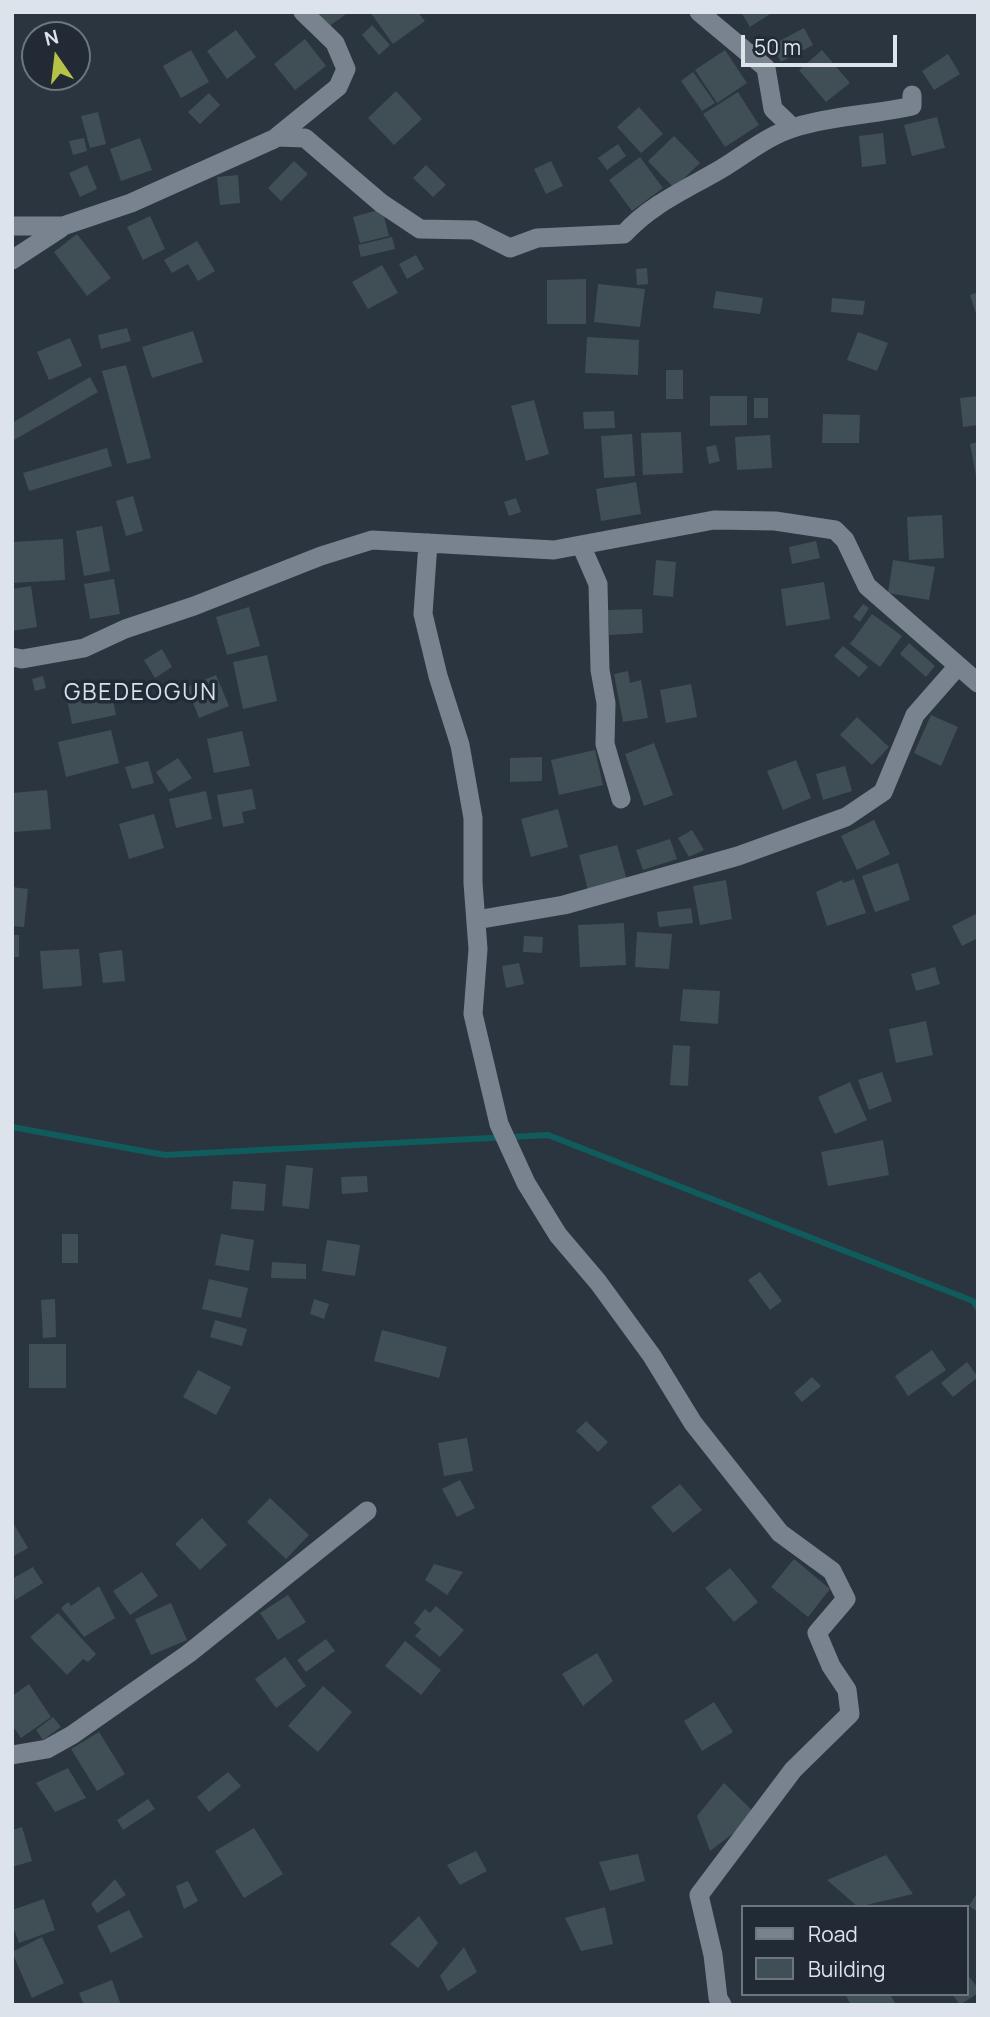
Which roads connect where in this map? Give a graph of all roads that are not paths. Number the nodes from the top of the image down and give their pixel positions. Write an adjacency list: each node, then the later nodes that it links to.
1 (303, 12): 5 (street)
2 (699, 12): 4 (street)
3 (912, 95): 4 (street)
4 (793, 128): 5 (street)
5 (277, 137): 7 (street)
6 (12, 226): 7 (street)
7 (63, 226): 8 (street)
8 (12, 260)
9 (428, 543): 10 (street); 11 (street); 15 (street)
10 (581, 545): 12 (street); 14 (street)
11 (12, 657)
12 (958, 666): 13 (street); 15 (street)
13 (978, 683)
14 (621, 799)
15 (476, 920): 18 (street)
16 (367, 1510): 17 (street)
17 (12, 1755)
18 (722, 2005)

